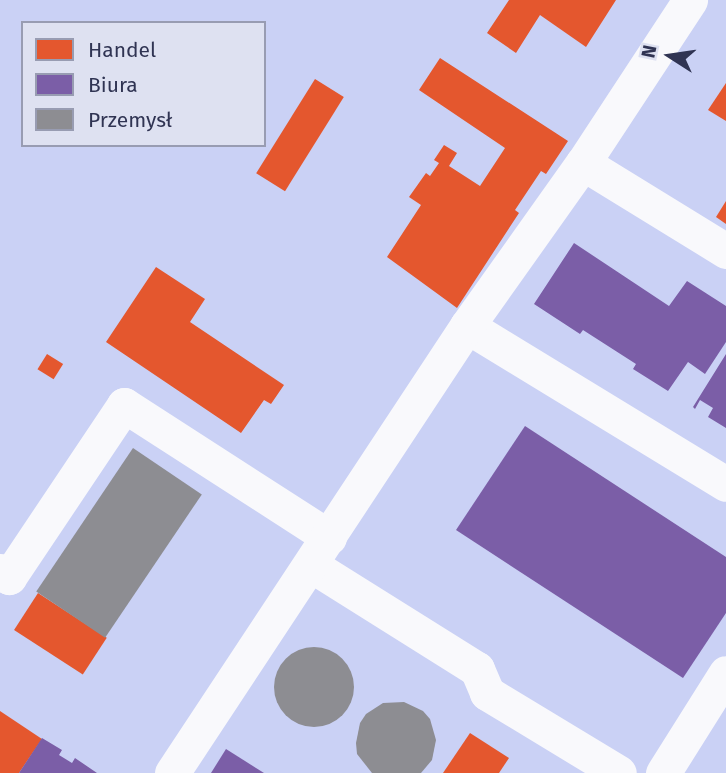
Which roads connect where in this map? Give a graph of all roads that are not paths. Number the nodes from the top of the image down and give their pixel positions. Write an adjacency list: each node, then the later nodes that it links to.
1 (690, 0): 2 (street)
2 (583, 163): 3 (street); 4 (street)
3 (726, 251)
4 (467, 326): 5 (street); 6 (street)
5 (726, 484)
6 (320, 551): 7 (street); 9 (street); 10 (street)
7 (0, 571)
8 (726, 673): 11 (street)
9 (172, 773)
10 (619, 773)
11 (663, 773)

